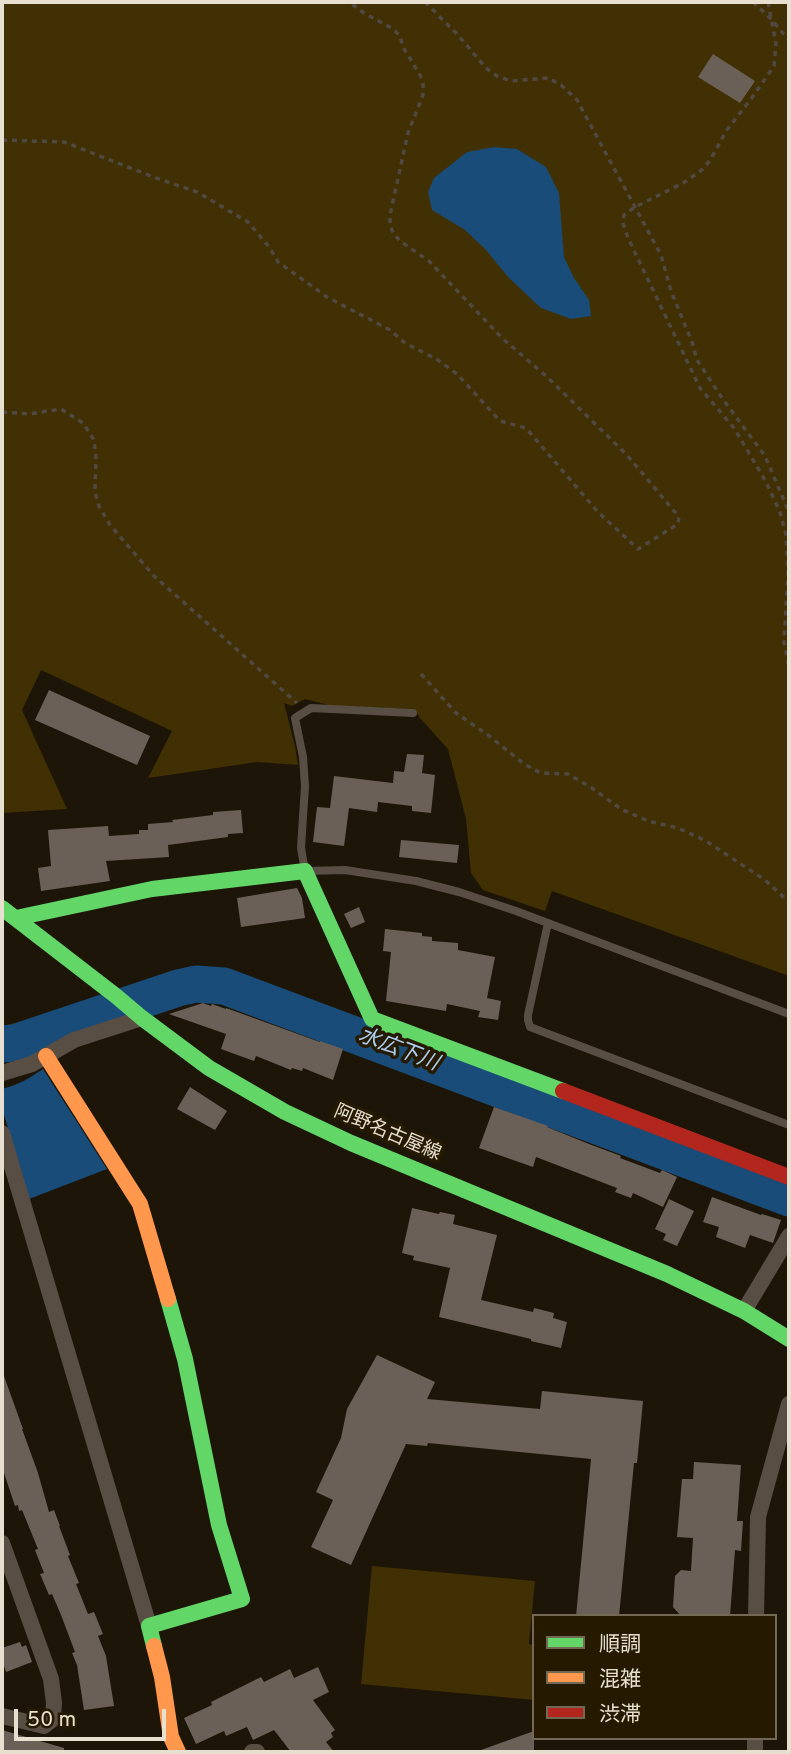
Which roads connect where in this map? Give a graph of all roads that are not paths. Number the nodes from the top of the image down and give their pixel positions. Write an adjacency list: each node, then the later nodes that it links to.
1 (413, 713): 2 (lane)
2 (305, 871): 4 (street); 5 (lane); 12 (street)
3 (2, 908): 4 (street, 阿野名古屋線)
4 (16, 918): 7 (street, 阿野名古屋線)
5 (548, 923): 6 (lane); 10 (lane)
6 (789, 1014)
7 (140, 1016): 8 (street); 14 (street, 阿野名古屋線)
8 (46, 1056): 9 (street); 19 (street)
9 (2, 1073)
10 (789, 1125)
11 (2, 1133): 19 (street)
12 (789, 1177)
13 (789, 1236): 14 (street)
14 (744, 1311): 15 (street, 阿野名古屋線)
15 (789, 1339)
16 (789, 1404): 18 (street)
17 (2, 1543): 20 (street)
18 (757, 1614)
19 (149, 1626): 21 (street)
20 (2, 1716)
21 (178, 1752)
22 (252, 1752): 23 (street)
23 (257, 1752)

